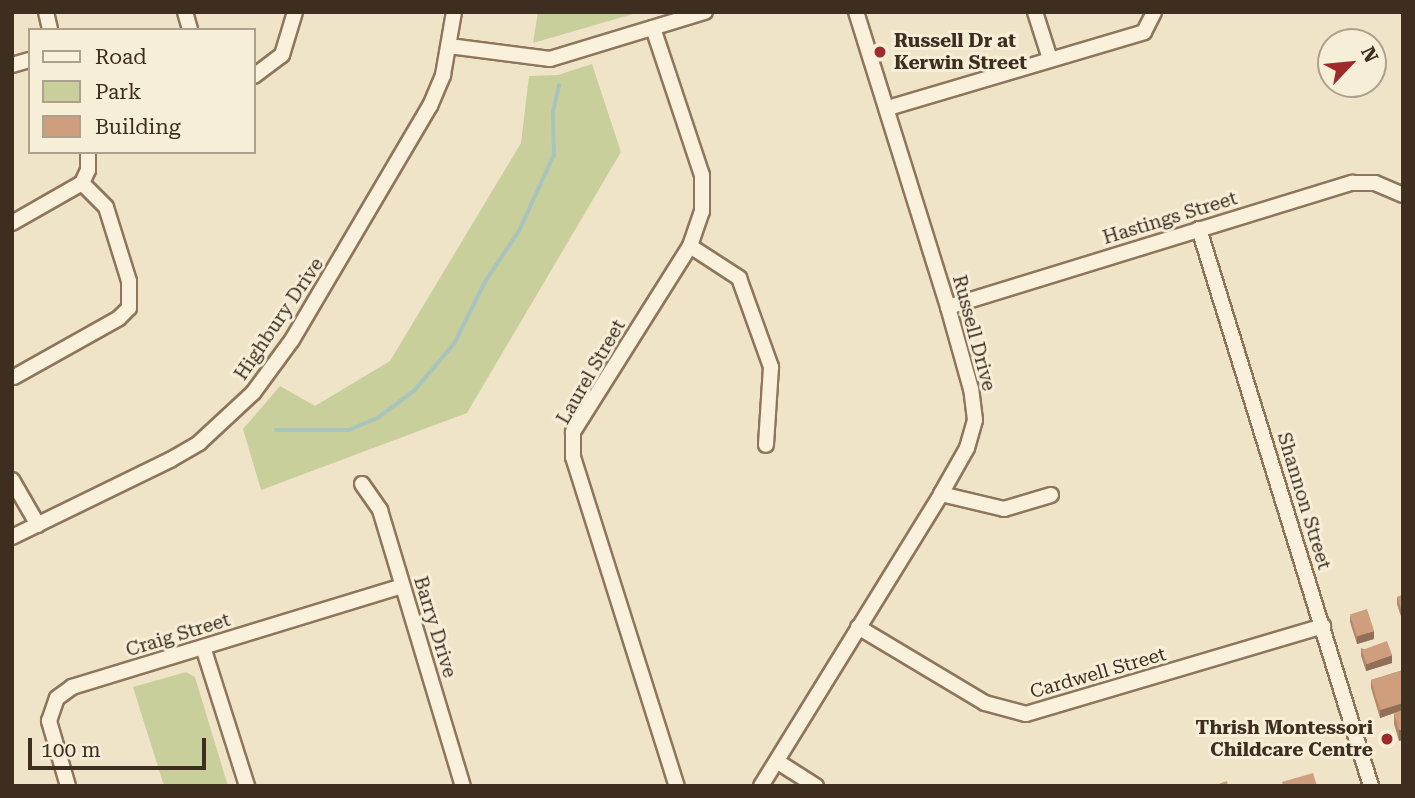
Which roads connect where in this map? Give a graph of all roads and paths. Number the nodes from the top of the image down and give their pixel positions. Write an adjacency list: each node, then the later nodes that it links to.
1 (295, 12): 10 (street)
2 (454, 12): 8 (street, Highbury Drive)
3 (705, 12): 7 (street)
4 (856, 12): 11 (street, Russell Drive)
5 (1035, 12): 9 (street)
6 (1154, 12): 9 (street)
7 (653, 28): 8 (street); 17 (street, Laurel Street)
8 (449, 46): 25 (street, Highbury Drive)
9 (1050, 59): 11 (street)
10 (256, 74)
11 (888, 108): 18 (street, Russell Drive)
12 (88, 154): 13 (street)
13 (82, 183): 15 (street); 19 (street)
14 (1403, 195): 16 (street, Hastings Street)
15 (12, 223)
16 (1199, 229): 18 (street, Hastings Street); 28 (street, Shannon Street)
17 (690, 246): 20 (street); 35 (street, Laurel Street)
18 (948, 307): 23 (street, Russell Drive)
19 (14, 377)
20 (766, 445)
21 (12, 480): 25 (street)
22 (362, 484): 27 (street, Barry Drive)
23 (941, 494): 24 (street); 29 (street, Russell Drive)
24 (1051, 495)
25 (37, 525): 26 (street, Highbury Drive)
26 (12, 537)
27 (402, 586): 30 (street, Craig Street); 34 (street, Barry Drive)
28 (1323, 626): 29 (street, Cardwell Street); 38 (street, Shannon Street)
29 (858, 627): 31 (street, Russell Drive)
30 (203, 647): 32 (street, Craig Street); 33 (street)
31 (778, 762): 36 (street, Russell Drive); 37 (street)
32 (68, 786)
33 (247, 786)
34 (463, 786)
35 (677, 786)
36 (761, 786)
37 (816, 786)
38 (1371, 786)

